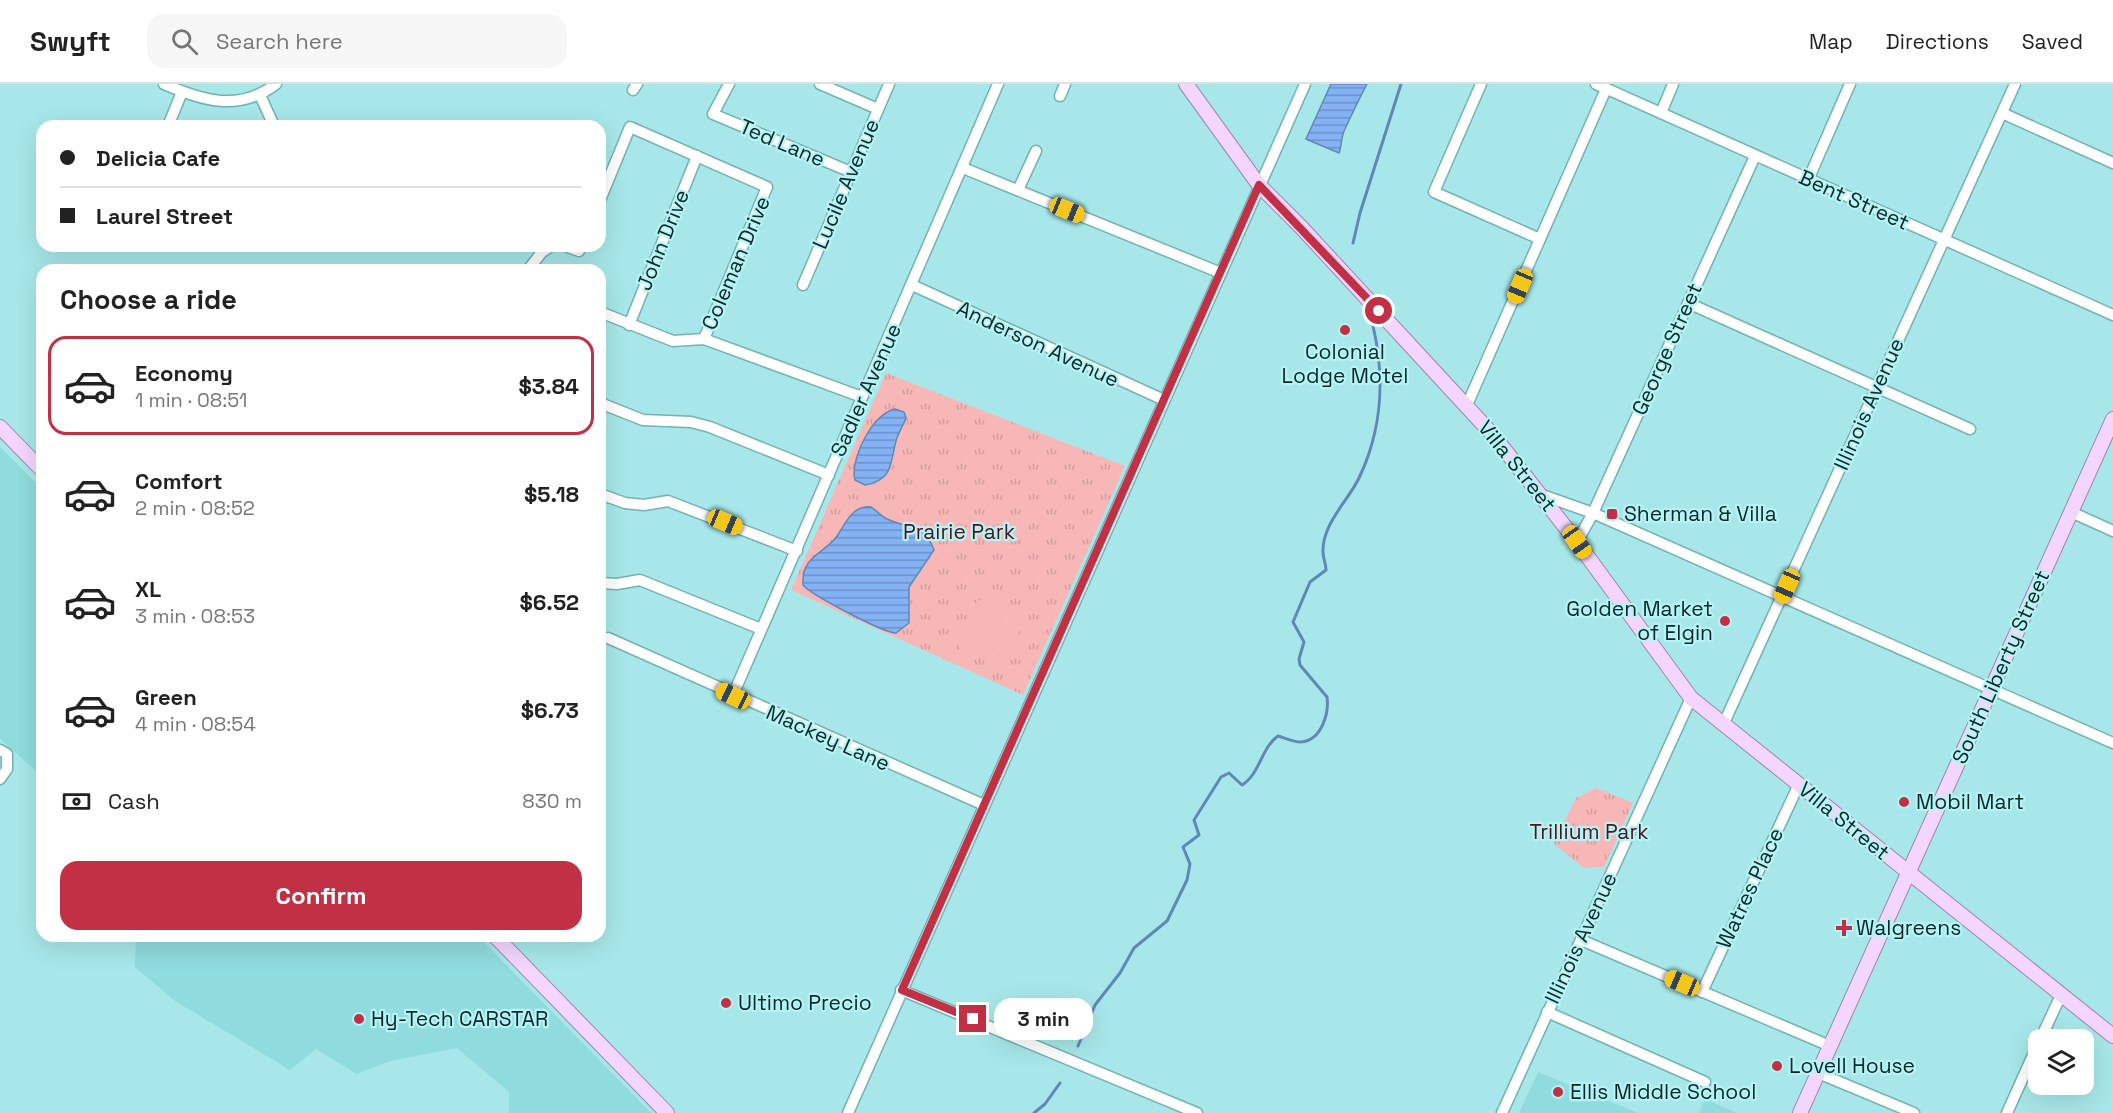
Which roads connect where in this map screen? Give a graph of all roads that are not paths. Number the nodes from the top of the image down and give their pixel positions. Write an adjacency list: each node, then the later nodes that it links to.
1 (164, 84): 16 (street)
2 (276, 84): 17 (street)
3 (729, 84): 29 (street, Ted Lane)
4 (820, 84): 19 (street)
5 (889, 84): 19 (street, Lucile Avenue)
6 (998, 84): 28 (street, Sadler Avenue)
7 (1065, 84): 18 (street)
8 (1186, 84): 32 (main road, Villa Street)
9 (1305, 84): 32 (street)
10 (1481, 84): 34 (street)
11 (1596, 84): 15 (street, Bent Street)
12 (1673, 84): 20 (street)
13 (1850, 84): 30 (street)
14 (2015, 84): 21 (street, Illinois Avenue)
15 (1606, 89): 20 (street, Bent Street); 34 (street)
16 (182, 92): 17 (street); 22 (street)
17 (260, 95): 23 (street)
18 (1060, 96)
19 (878, 109): 29 (street, Lucile Avenue)
20 (1660, 113): 26 (street, Bent Street)
21 (2002, 113): 27 (street); 35 (street, Illinois Avenue)
22 (170, 120)
23 (270, 120)
24 (1036, 151): 33 (street)
25 (697, 156): 31 (street); 44 (street, John Drive); 45 (street, Coleman Drive)
26 (1755, 156): 30 (street, Bent Street); 41 (street, George Street)
27 (2113, 163)
28 (963, 168): 33 (street); 40 (street, Sadler Avenue)
29 (851, 172): 39 (street, Lucile Avenue)
30 (1808, 180): 35 (street, Bent Street)
31 (606, 185)
32 (1259, 185): 38 (street); 49 (main road, Villa Street)
33 (1018, 190): 38 (street)
34 (1540, 238): 49 (street)
35 (1943, 240): 43 (street, Bent Street); 46 (street, Illinois Avenue)
36 (542, 252): 37 (street)
37 (533, 264)
38 (1221, 273): 48 (street)
39 (802, 285)
40 (912, 285): 47 (street, Sadler Avenue); 48 (street, Anderson Avenue)
41 (1689, 303): 46 (street); 59 (street, George Street)
42 (606, 315): 44 (street)
43 (2113, 315)
44 (629, 325): 45 (street)
45 (704, 339): 47 (street)
46 (1877, 386): 53 (street); 64 (street, Illinois Avenue)
47 (862, 397): 55 (street, Sadler Avenue)
48 (1164, 400): 75 (street)
49 (1467, 405): 56 (main road, Villa Street)
50 (606, 406): 55 (street)
51 (2113, 419): 58 (main road, South Liberty Street)
52 (0, 427): 54 (main road)
53 (1970, 429)
54 (36, 464)
55 (829, 475): 62 (street, Sadler Avenue)
56 (1542, 495): 59 (street); 61 (main road, Villa Street)
57 (606, 496): 62 (street)
58 (2071, 512): 60 (street); 67 (main road, South Liberty Street)
59 (1593, 513): 61 (street, George Street); 64 (street)
60 (2113, 531)
61 (1577, 542): 69 (main road, Villa Street)
62 (797, 551): 65 (street, Sadler Avenue)
63 (606, 584): 65 (street)
64 (1782, 598): 67 (street); 70 (street, Illinois Avenue)
65 (761, 629): 68 (street, Sadler Avenue)
66 (608, 638): 68 (street, Mackey Lane)
67 (1991, 690): 71 (street); 76 (main road, South Liberty Street)
68 (733, 696): 75 (street, Mackey Lane)
69 (1691, 698): 70 (main road, Villa Street); 77 (street, Illinois Avenue)
70 (1724, 723): 74 (main road, Villa Street)
71 (2113, 743)
72 (0, 750): 73 (street)
73 (0, 779)
74 (1799, 784): 76 (main road, Villa Street); 80 (street, Watres Place)
75 (984, 805): 79 (street)
76 (1909, 873): 81 (main road, Villa Street); 85 (main road, South Liberty Street)
77 (1581, 940): 80 (street); 82 (street, Illinois Avenue)
78 (501, 942): 89 (main road)
79 (902, 990): 90 (street); 91 (street)
80 (1702, 992): 85 (street)
81 (2061, 994): 83 (street); 84 (main road, Villa Street)
82 (1547, 1012): 88 (street); 92 (street, Illinois Avenue)
83 (2045, 1029)
84 (2113, 1036)
85 (1830, 1046): 87 (main road, South Liberty Street)
86 (2028, 1066): 95 (street)
87 (1818, 1073): 93 (main road, South Liberty Street); 94 (street)
88 (1705, 1082)
89 (667, 1113)
90 (848, 1113)
91 (1197, 1113)
92 (1502, 1113)
93 (1800, 1113)
94 (1914, 1113)
95 (2007, 1113)

